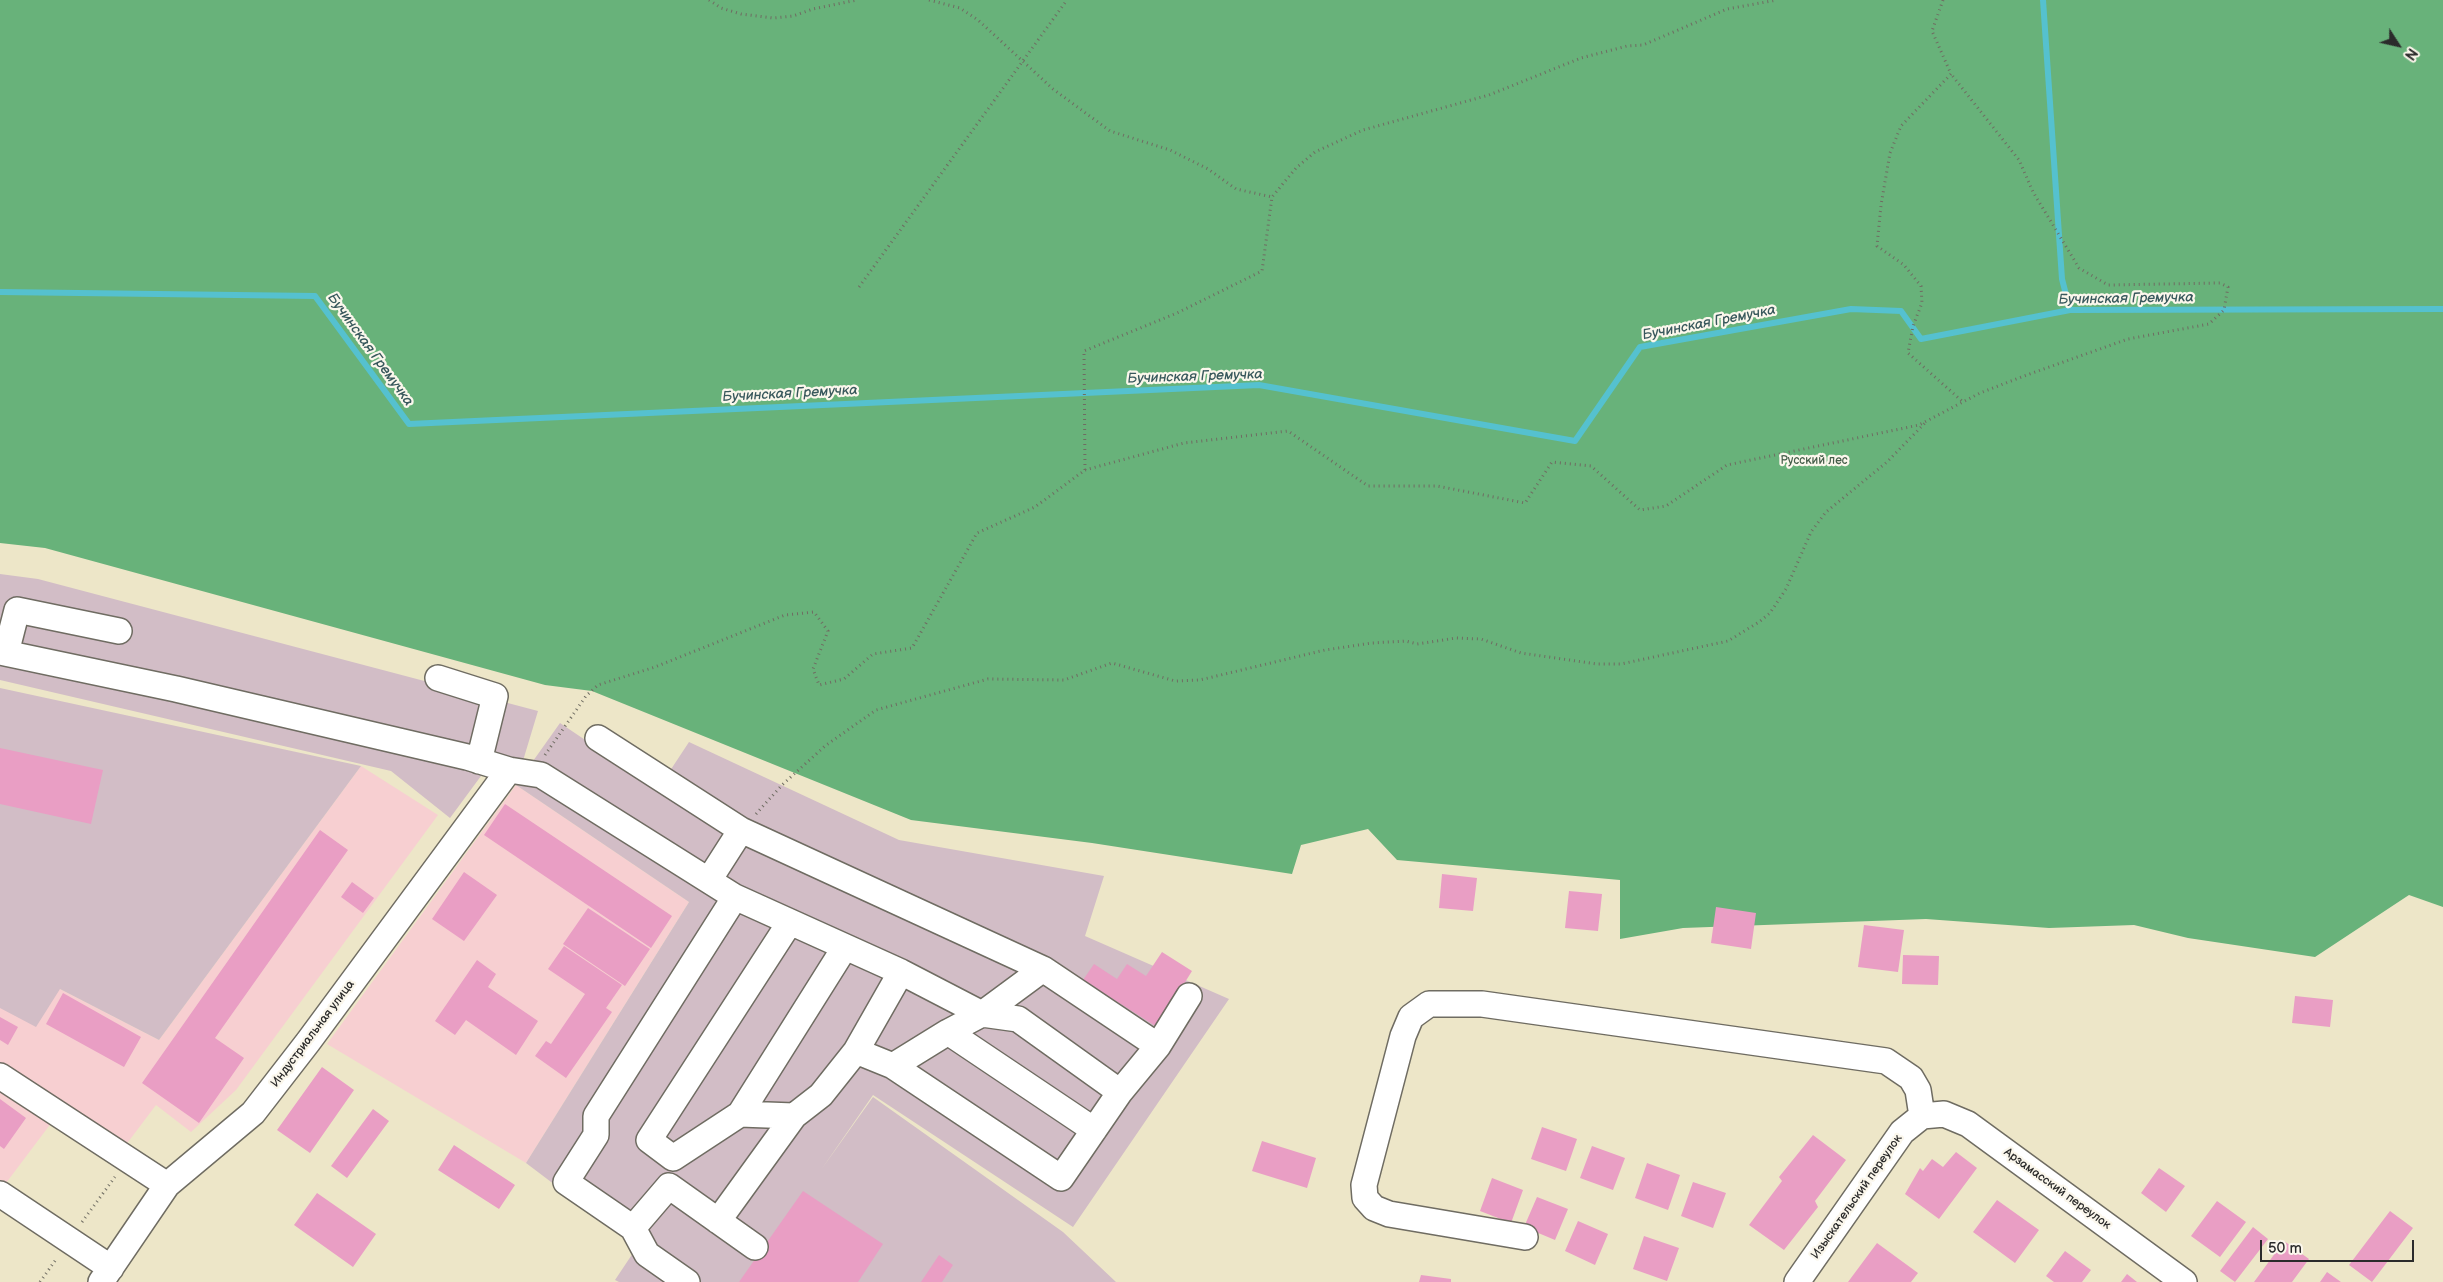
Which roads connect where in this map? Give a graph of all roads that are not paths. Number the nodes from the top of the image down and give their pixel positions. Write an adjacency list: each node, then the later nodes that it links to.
1 (119, 631): 2 (street)
2 (3, 653): 5 (street)
3 (438, 678): 5 (street)
4 (598, 738): 7 (street)
5 (479, 761): 6 (street)
6 (520, 772): 8 (street); 27 (street, Индустриальная улица)
7 (741, 830): 8 (street); 12 (street)
8 (709, 880): 9 (street)
9 (735, 897): 10 (street); 31 (street)
10 (790, 922): 11 (street); 26 (street)
11 (845, 947): 13 (street); 22 (street)
12 (1043, 970): 15 (street); 17 (street)
13 (901, 972): 15 (street); 18 (street)
14 (1189, 996): 17 (street)
15 (982, 1014): 16 (street); 21 (street)
16 (948, 1032): 19 (street); 25 (street)
17 (1158, 1046): 21 (street)
18 (856, 1051): 19 (street); 23 (street)
19 (893, 1066): 25 (street)
20 (0, 1076): 27 (street)
21 (1120, 1092): 25 (street)
22 (740, 1114): 23 (street); 26 (street)
23 (794, 1116): 30 (street)
24 (1922, 1116): 32 (street); 36 (street, Изыскательский переулок); 37 (street, Арзамасский переулок)
25 (1094, 1130)
26 (673, 1158): 28 (street)
27 (167, 1185): 34 (street, Индустриальная улица)
28 (669, 1186): 30 (street); 31 (street)
29 (0, 1194): 34 (street)
30 (718, 1221): 33 (street)
31 (633, 1228): 35 (street)
32 (1525, 1237)
33 (755, 1247)
34 (106, 1275)
35 (687, 1282)
36 (1797, 1282)
37 (2184, 1282)

